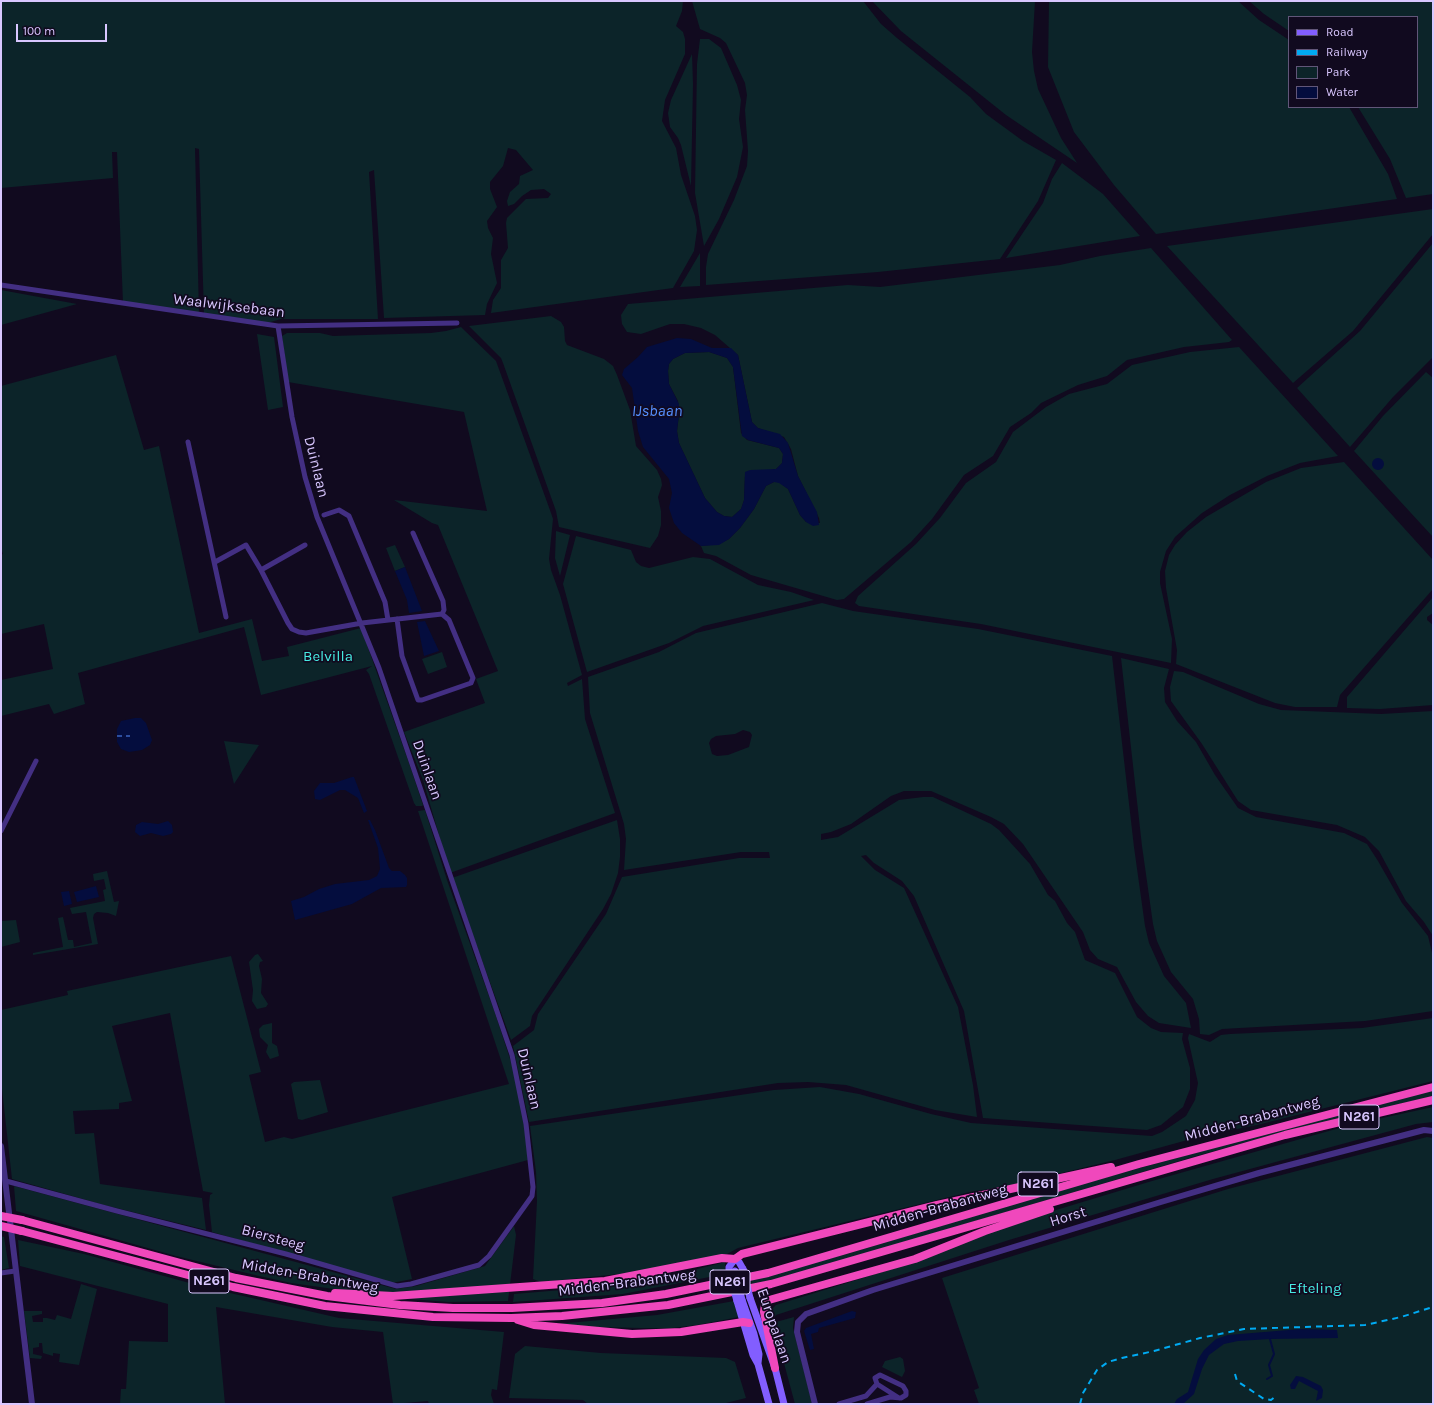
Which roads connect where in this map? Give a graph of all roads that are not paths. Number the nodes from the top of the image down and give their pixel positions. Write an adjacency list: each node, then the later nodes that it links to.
1 (1, 285): 3 (street, Waalwijksebaan)
2 (457, 323): 3 (street, Waalwijksebaan)
3 (278, 326): 14 (street, Duinlaan)
4 (188, 442): 8 (street)
5 (324, 515): 13 (street)
6 (413, 533): 10 (street)
7 (305, 545): 9 (street)
8 (215, 562): 9 (street); 11 (street)
9 (261, 570): 14 (street)
10 (442, 614): 12 (street); 12 (street)
11 (226, 617)
12 (397, 619): 13 (street)
13 (388, 620): 14 (street)
14 (362, 623): 25 (street, Duinlaan)
15 (36, 761): 16 (street)
16 (1, 831)
17 (1433, 1087): 21 (highway, Midden-Brabantweg / N261)
18 (1433, 1100): 23 (highway, Midden-Brabantweg / N261)
19 (1433, 1131): 41 (street, Horst)
20 (1, 1146): 22 (street)
21 (1139, 1164): 27 (highway, N261); 30 (highway, Midden-Brabantweg / N261)
22 (6, 1181): 25 (street, Biersteeg); 28 (street)
23 (1090, 1193): 32 (highway, Midden-Brabantweg / N261); 34 (highway, N261)
24 (1, 1216): 30 (highway, Midden-Brabantweg / N261, bridge)
25 (514, 1222)
26 (1, 1226): 32 (highway, Midden-Brabantweg / N261, bridge)
27 (734, 1259): 30 (highway, N261); 31 (main road, Europalaan, bridge); 31 (main road, Europalaan, bridge)
28 (15, 1271): 29 (street); 38 (street)
29 (1, 1273)
30 (307, 1293)
31 (743, 1300): 33 (main road, Europalaan); 34 (main road, Europalaan)
32 (511, 1318): 33 (highway, N261)
33 (746, 1323): 39 (main road, Europalaan)
34 (775, 1368): 40 (main road, Europalaan)
35 (877, 1384): 36 (street); 36 (street); 37 (street)
36 (899, 1398): 43 (street)
37 (857, 1402): 42 (street)
38 (32, 1404)
39 (769, 1404)
40 (784, 1404)
41 (816, 1404)
42 (839, 1404)
43 (867, 1404)

